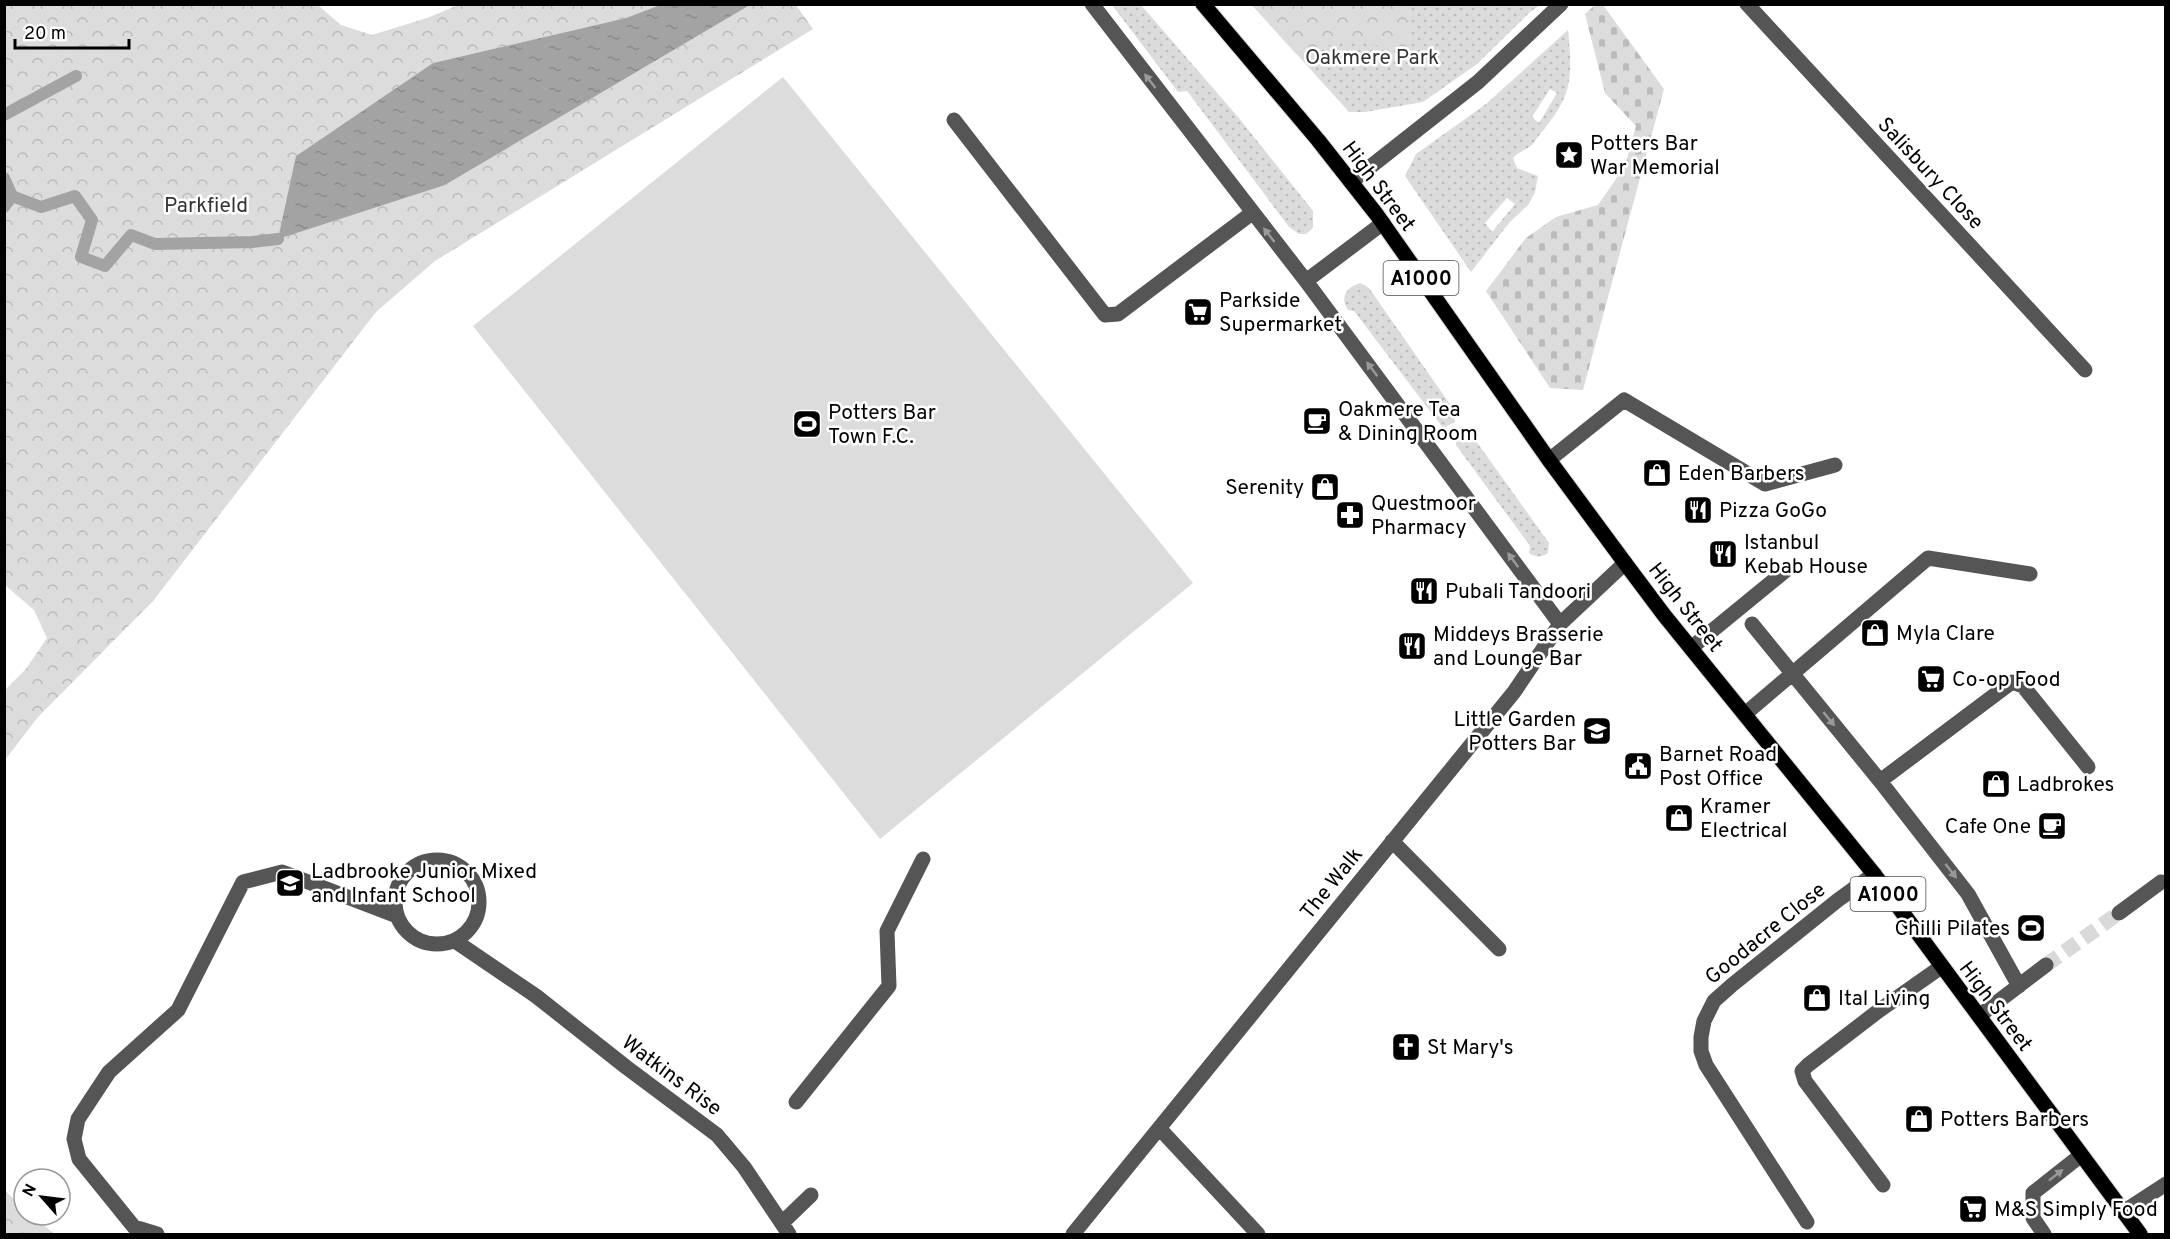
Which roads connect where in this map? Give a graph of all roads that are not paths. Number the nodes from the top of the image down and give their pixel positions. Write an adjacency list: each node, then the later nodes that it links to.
1 (1092, 4): 7 (street, one-way to 1)
2 (1203, 4): 6 (main road, High Street / A1000)
3 (1561, 4): 6 (street)
4 (1747, 4): 10 (street, Salisbury Close)
5 (954, 120): 7 (street)
6 (1351, 182): 8 (main road, High Street / A1000)
7 (1252, 213): 9 (street, one-way to 7)
8 (1383, 223): 9 (street); 11 (main road, High Street / A1000)
9 (1306, 281): 16 (street, one-way to 9)
10 (2085, 370)
11 (1549, 460): 12 (street); 13 (main road, High Street / A1000)
12 (1835, 465)
13 (1625, 563): 16 (street, The Walk); 18 (main road, High Street / A1000)
14 (1785, 571): 18 (street)
15 (2030, 574): 19 (street)
16 (1560, 624): 23 (street, The Walk)
17 (1752, 624): 19 (street)
18 (1691, 648): 20 (main road, High Street / A1000)
19 (1792, 673): 20 (street); 22 (street, one-way to 22)
20 (1745, 714): 25 (main road, High Street / A1000)
21 (2088, 767): 22 (street)
22 (1880, 781): 33 (street, one-way to 33)
23 (1392, 841): 30 (street); 36 (street, The Walk)
24 (923, 859): 35 (street)
25 (1874, 874): 32 (main road, High Street / A1000); 42 (street, Goodacre Close)
26 (2161, 882): 27 (street)
27 (2119, 913)
28 (397, 916): 29 (street); 29 (street); 44 (street)
29 (455, 941): 43 (street, Watkins Rise)
30 (1499, 949)
31 (2046, 965): 33 (street)
32 (1941, 967): 34 (main road, High Street / A1000); 39 (street)
33 (2019, 986): 34 (street)
34 (1979, 1016): 37 (main road, High Street / A1000)
35 (796, 1102)
36 (1160, 1129): 45 (street, The Walk); 46 (street)
37 (2080, 1156): 41 (main road, High Street / A1000); 47 (street, one-way to 37)
38 (2166, 1184): 41 (street)
39 (1883, 1185)
40 (811, 1195): 43 (street, Watkins Rise)
41 (2123, 1212): 48 (main road, High Street / A1000)
42 (1807, 1222)
43 (786, 1229)
44 (157, 1234)
45 (1073, 1234)
46 (1258, 1234)
47 (2044, 1234)
48 (2140, 1234)

